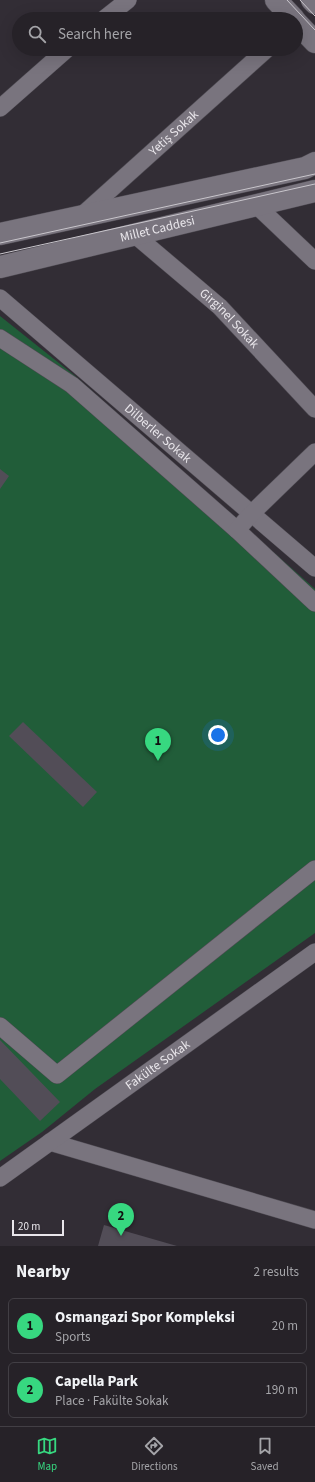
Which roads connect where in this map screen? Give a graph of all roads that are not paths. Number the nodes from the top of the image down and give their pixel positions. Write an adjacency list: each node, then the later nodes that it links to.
1 (128, 0): 5 (street)
2 (276, 0): 6 (main road)
3 (312, 0): 4 (main road)
4 (315, 4)
5 (113, 12)
6 (287, 12)
7 (303, 29): 8 (main road)
8 (315, 42)
9 (59, 56): 11 (street)
10 (259, 56): 15 (street, Yetiş Sokak)
11 (0, 108)
12 (312, 165): 15 (main road, Millet Caddesi)
13 (315, 191): 14 (main road, Millet Caddesi)
14 (256, 205): 17 (main road, Millet Caddesi); 18 (street)
15 (80, 217): 16 (main road, Millet Caddesi)
16 (0, 234)
17 (135, 235): 19 (main road, Millet Caddesi); 22 (street, Girginel Sokak)
18 (315, 262)
19 (0, 267)
20 (0, 298): 24 (street, Dilberler Sokak)
21 (0, 338): 25 (street)
22 (315, 409)
23 (315, 452): 24 (street)
24 (251, 514): 25 (street); 26 (street, Dilberler Sokak)
25 (237, 530): 27 (street)
26 (315, 568)
27 (315, 603)
28 (315, 869): 30 (street)
29 (315, 952): 31 (street, Fakülte Sokak)
30 (0, 1026)
31 (50, 1142): 32 (street, Fakülte Sokak); 33 (street)
32 (0, 1178)
33 (315, 1220)

